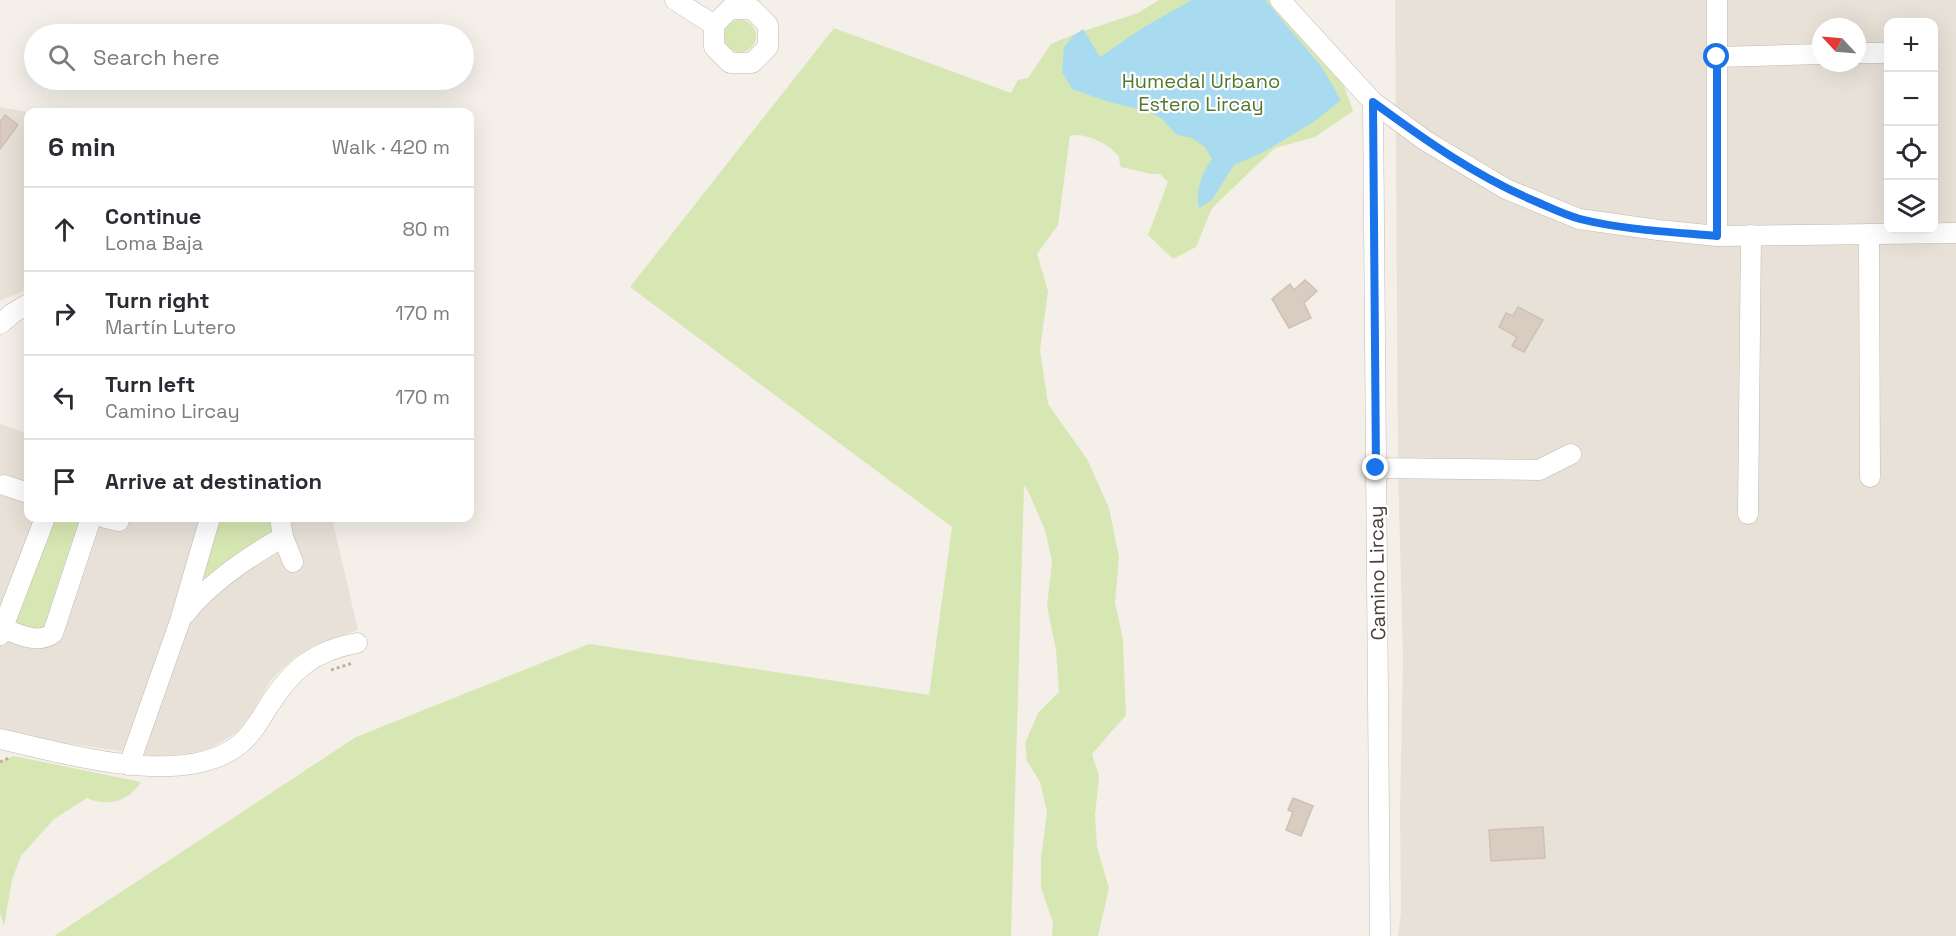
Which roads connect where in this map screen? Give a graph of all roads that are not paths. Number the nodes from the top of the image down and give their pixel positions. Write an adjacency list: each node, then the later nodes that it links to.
1 (675, 0): 4 (street)
2 (1280, 0): 9 (street)
3 (1717, 0): 8 (street)
4 (714, 25)
5 (1866, 53): 6 (street)
6 (1882, 53)
7 (1812, 54): 8 (street)
8 (1717, 57): 13 (street)
9 (1373, 102): 13 (street); 17 (street, Camino Lircay)
10 (1956, 233): 11 (street)
11 (1869, 234): 12 (street); 18 (street)
12 (1751, 235): 13 (street); 21 (street)
13 (1717, 236)
14 (24, 306): 15 (street)
15 (0, 324)
16 (1571, 454): 17 (street)
17 (1376, 468): 33 (street, Camino Lircay)
18 (1870, 477)
19 (4, 485): 20 (street)
20 (24, 492)
21 (1748, 514)
22 (43, 522): 28 (street)
23 (90, 522): 28 (street)
24 (209, 522): 27 (street)
25 (282, 527): 26 (street); 27 (street)
26 (293, 562)
27 (180, 621): 32 (street)
28 (1, 632)
29 (357, 652): 32 (street)
30 (0, 739): 31 (street)
31 (14, 751): 32 (street)
32 (129, 765)
33 (1380, 936)

